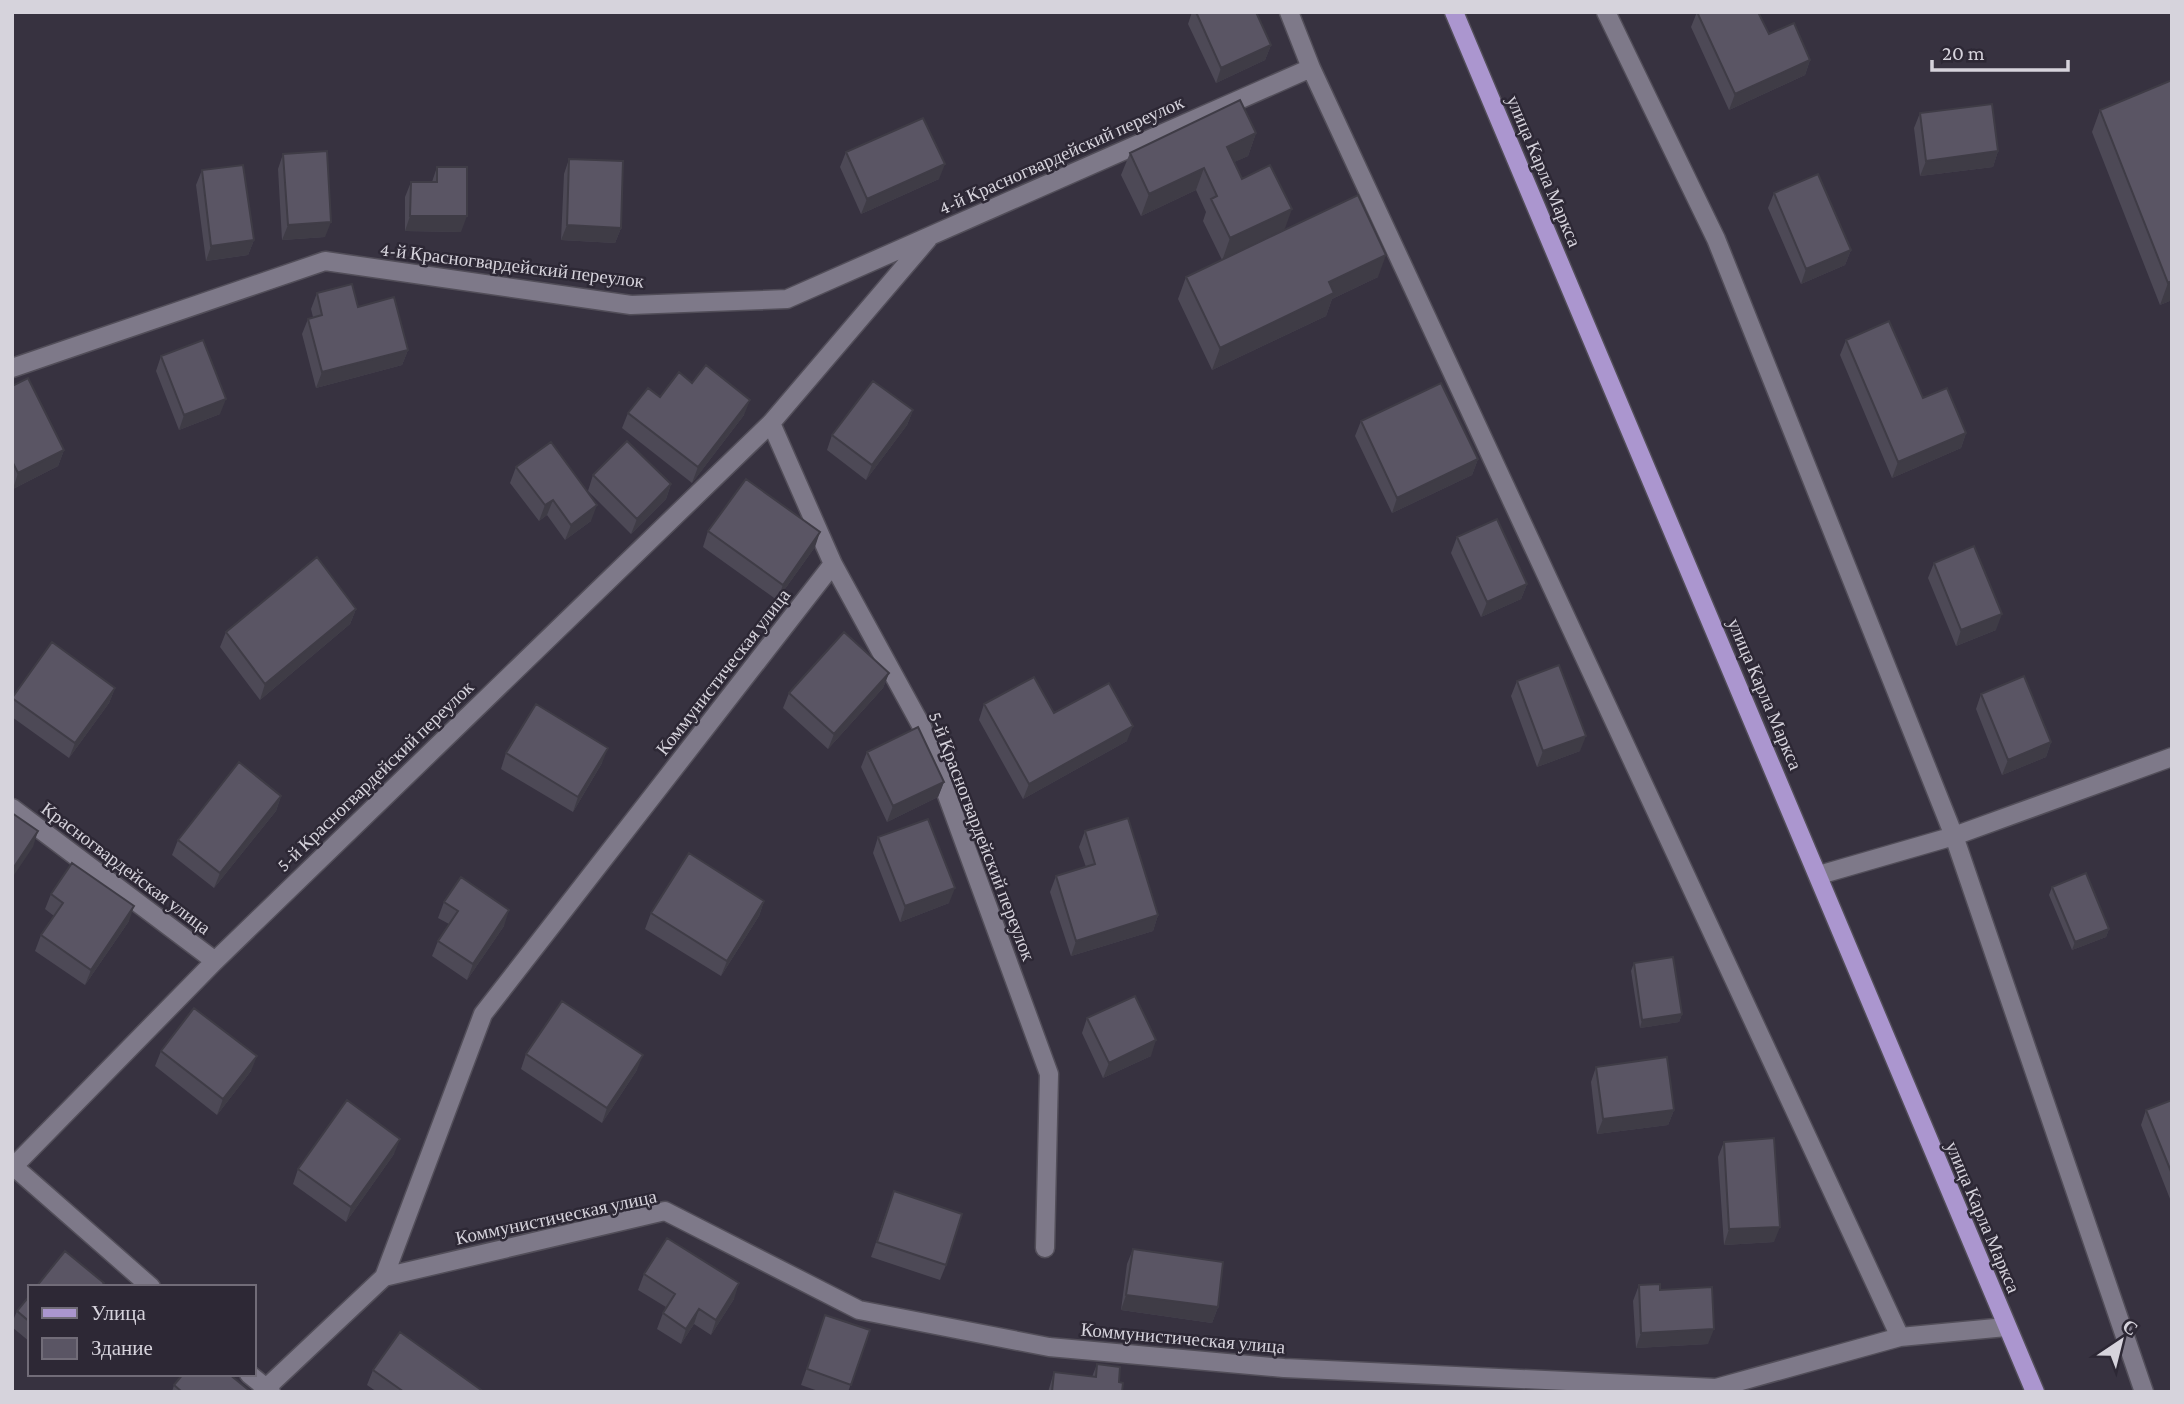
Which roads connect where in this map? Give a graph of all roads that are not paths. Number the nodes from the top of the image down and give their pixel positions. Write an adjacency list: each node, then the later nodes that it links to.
1 (1289, 12): 4 (street)
2 (1454, 12): 12 (main road, улица Карла Маркса)
3 (1606, 12): 11 (street)
4 (1311, 68): 5 (street, 4-й Красногвардейский переулок); 19 (street)
5 (932, 235): 6 (street, 4-й Красногвардейский переулок); 7 (street, 5-й Красногвардейский переулок)
6 (12, 368)
7 (771, 423): 8 (street, 5-й Красногвардейский переулок); 13 (street, 5-й Красногвардейский переулок)
8 (832, 564): 15 (street, 5-й Красногвардейский переулок); 16 (street, Коммунистическая улица)
9 (2172, 758): 11 (street)
10 (12, 808): 13 (street, Красногвардейская улица)
11 (1954, 836): 12 (street); 23 (street)
12 (1819, 875): 18 (main road, улица Карла Маркса)
13 (215, 961): 14 (street, 5-й Красногвардейский переулок)
14 (13, 1165): 17 (street)
15 (1045, 1248)
16 (384, 1277): 19 (street, Коммунистическая улица); 21 (street, Коммунистическая улица)
17 (149, 1285)
18 (2006, 1327): 19 (street, Коммунистическая улица); 22 (main road, улица Карла Маркса)
19 (1900, 1337)
20 (251, 1376): 21 (street)
21 (266, 1390)
22 (2035, 1392)
23 (2144, 1392)

